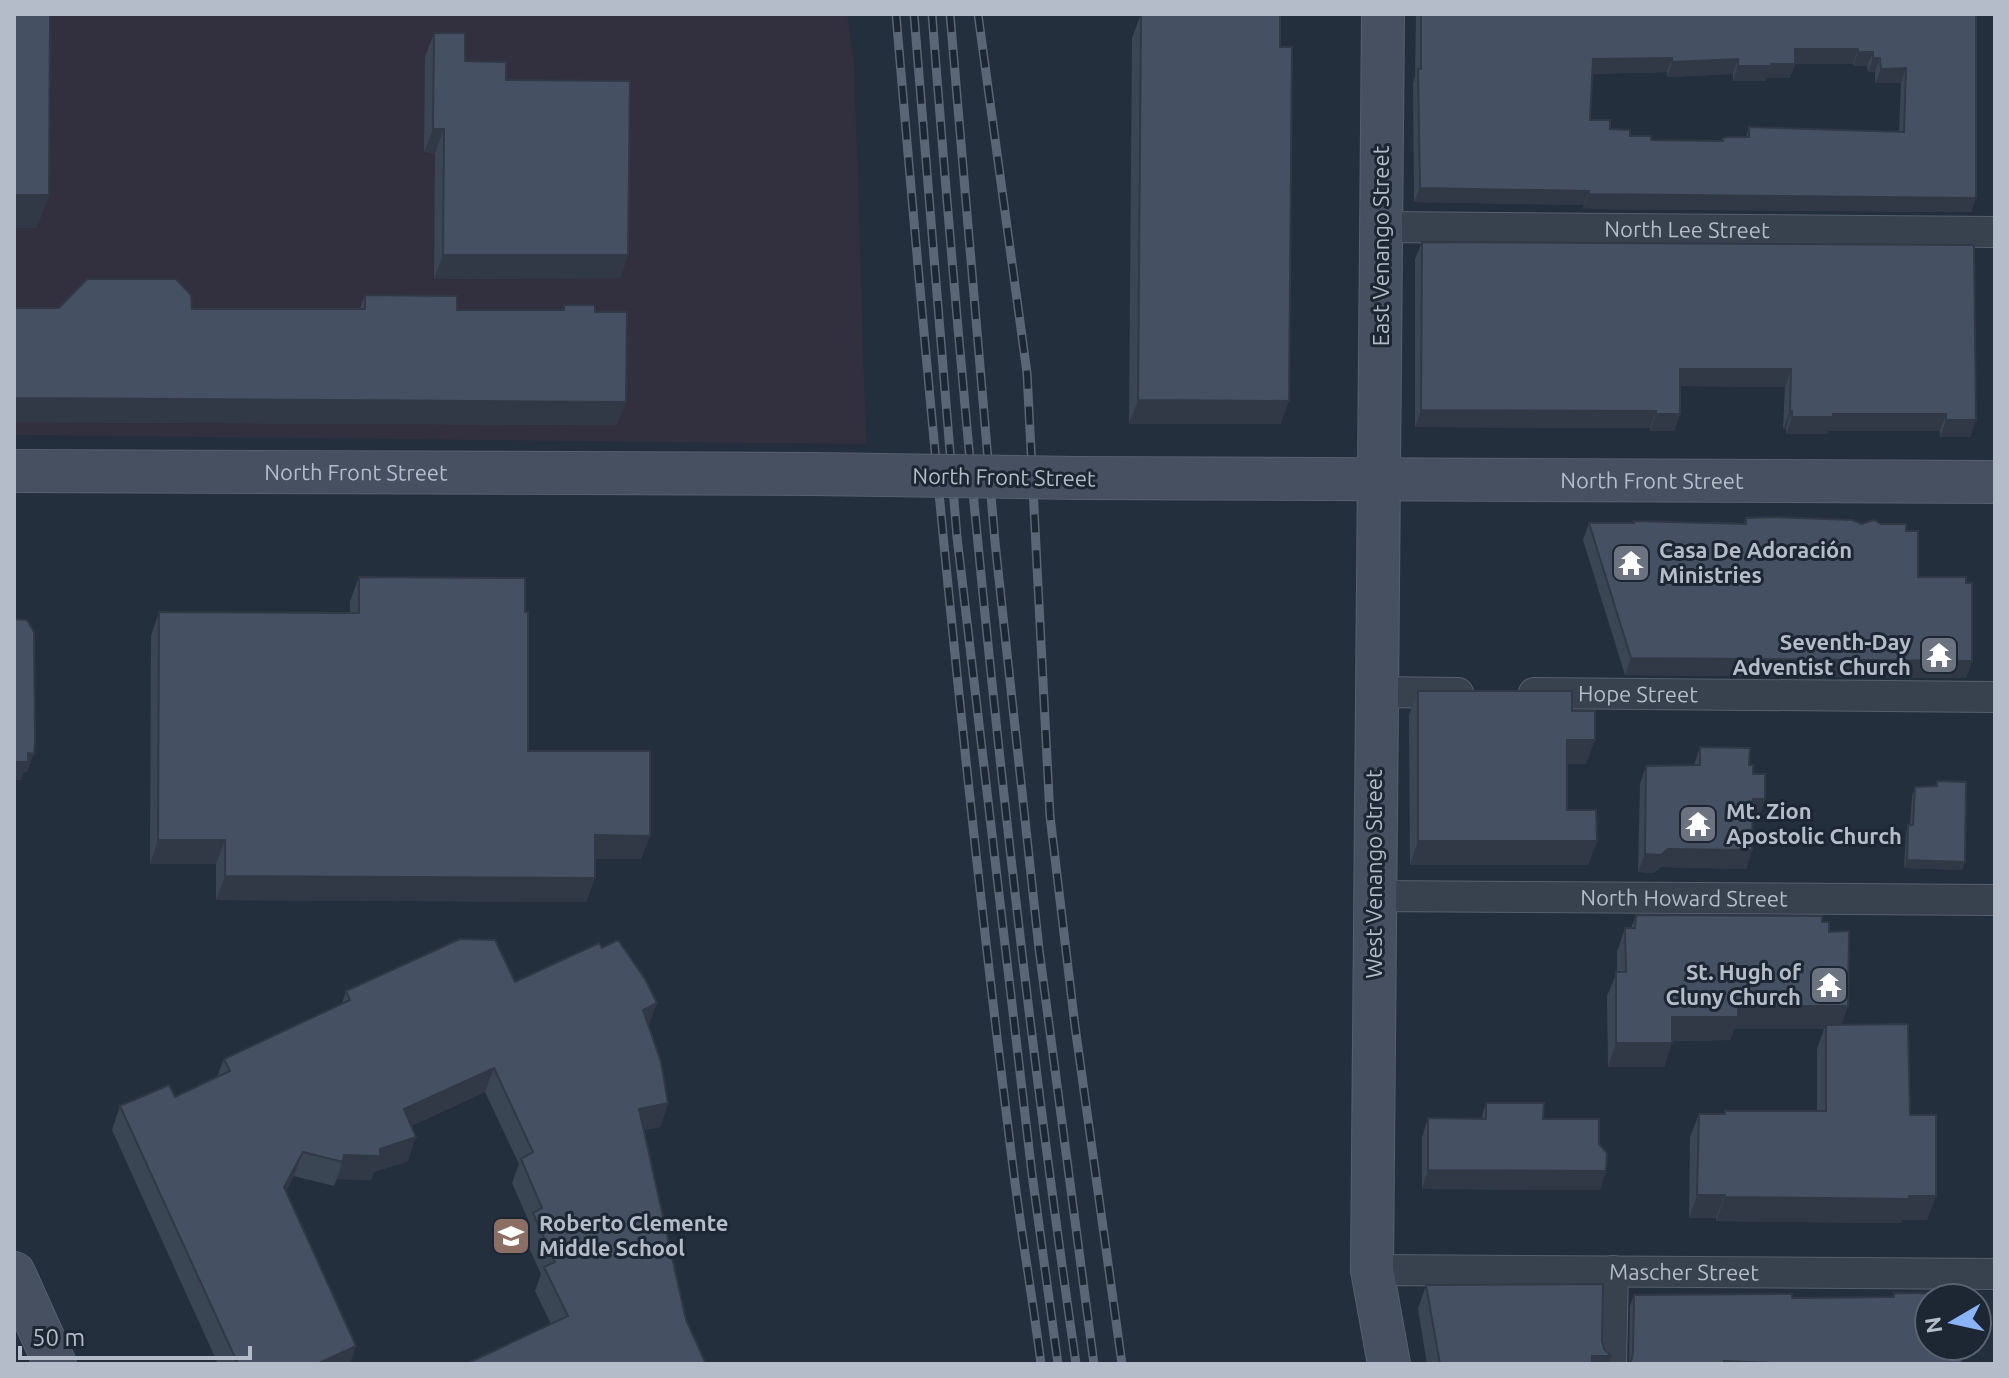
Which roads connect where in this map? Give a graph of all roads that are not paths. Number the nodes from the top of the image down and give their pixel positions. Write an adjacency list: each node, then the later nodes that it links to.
1 (1383, 14): 2 (street, East Venango Street)
2 (1381, 227): 3 (street, North Lee Street); 5 (street, East Venango Street)
3 (1995, 232)
4 (14, 471): 5 (street, North Front Street, bridge)
5 (1379, 478): 6 (street, North Front Street); 7 (street, West Venango Street)
6 (1995, 482)
7 (1376, 692): 8 (street, Hope Street); 9 (street, West Venango Street)
8 (1995, 697)
9 (1374, 896): 10 (street, North Howard Street); 11 (street, West Venango Street)
10 (1995, 900)
11 (1372, 1270): 12 (street, Mascher Street); 16 (street, West Venango Street)
12 (1613, 1271): 14 (street, Mascher Street); 17 (street)
13 (14, 1273): 15 (street)
14 (1995, 1274)
15 (55, 1364)
16 (1389, 1364)
17 (1611, 1364)

